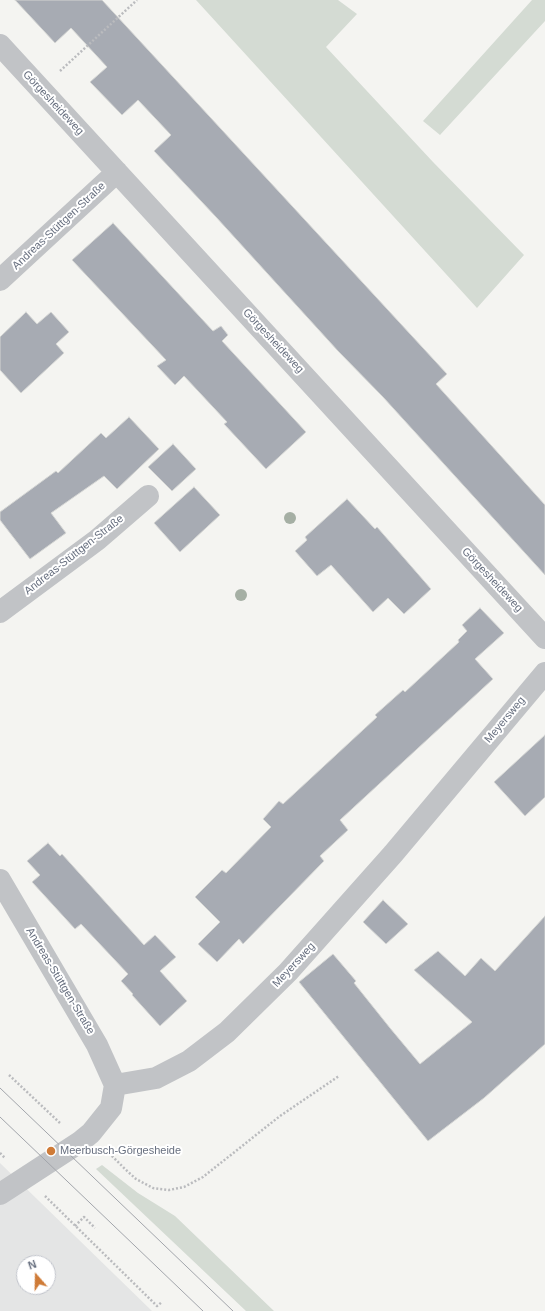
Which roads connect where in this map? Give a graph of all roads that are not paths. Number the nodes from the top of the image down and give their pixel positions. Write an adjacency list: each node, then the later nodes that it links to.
1 (0, 45): 2 (street, Görgesheideweg)
2 (117, 172): 3 (street, Andreas-Stüttgen-Straße); 6 (street, Görgesheideweg)
3 (0, 280)
4 (148, 496): 5 (street, Andreas-Stüttgen-Straße)
5 (0, 612)
6 (545, 638)
7 (545, 673): 9 (street, Meyersweg)
8 (0, 880): 9 (street, Andreas-Stüttgen-Straße)
9 (115, 1085): 10 (street)
10 (0, 1194)

